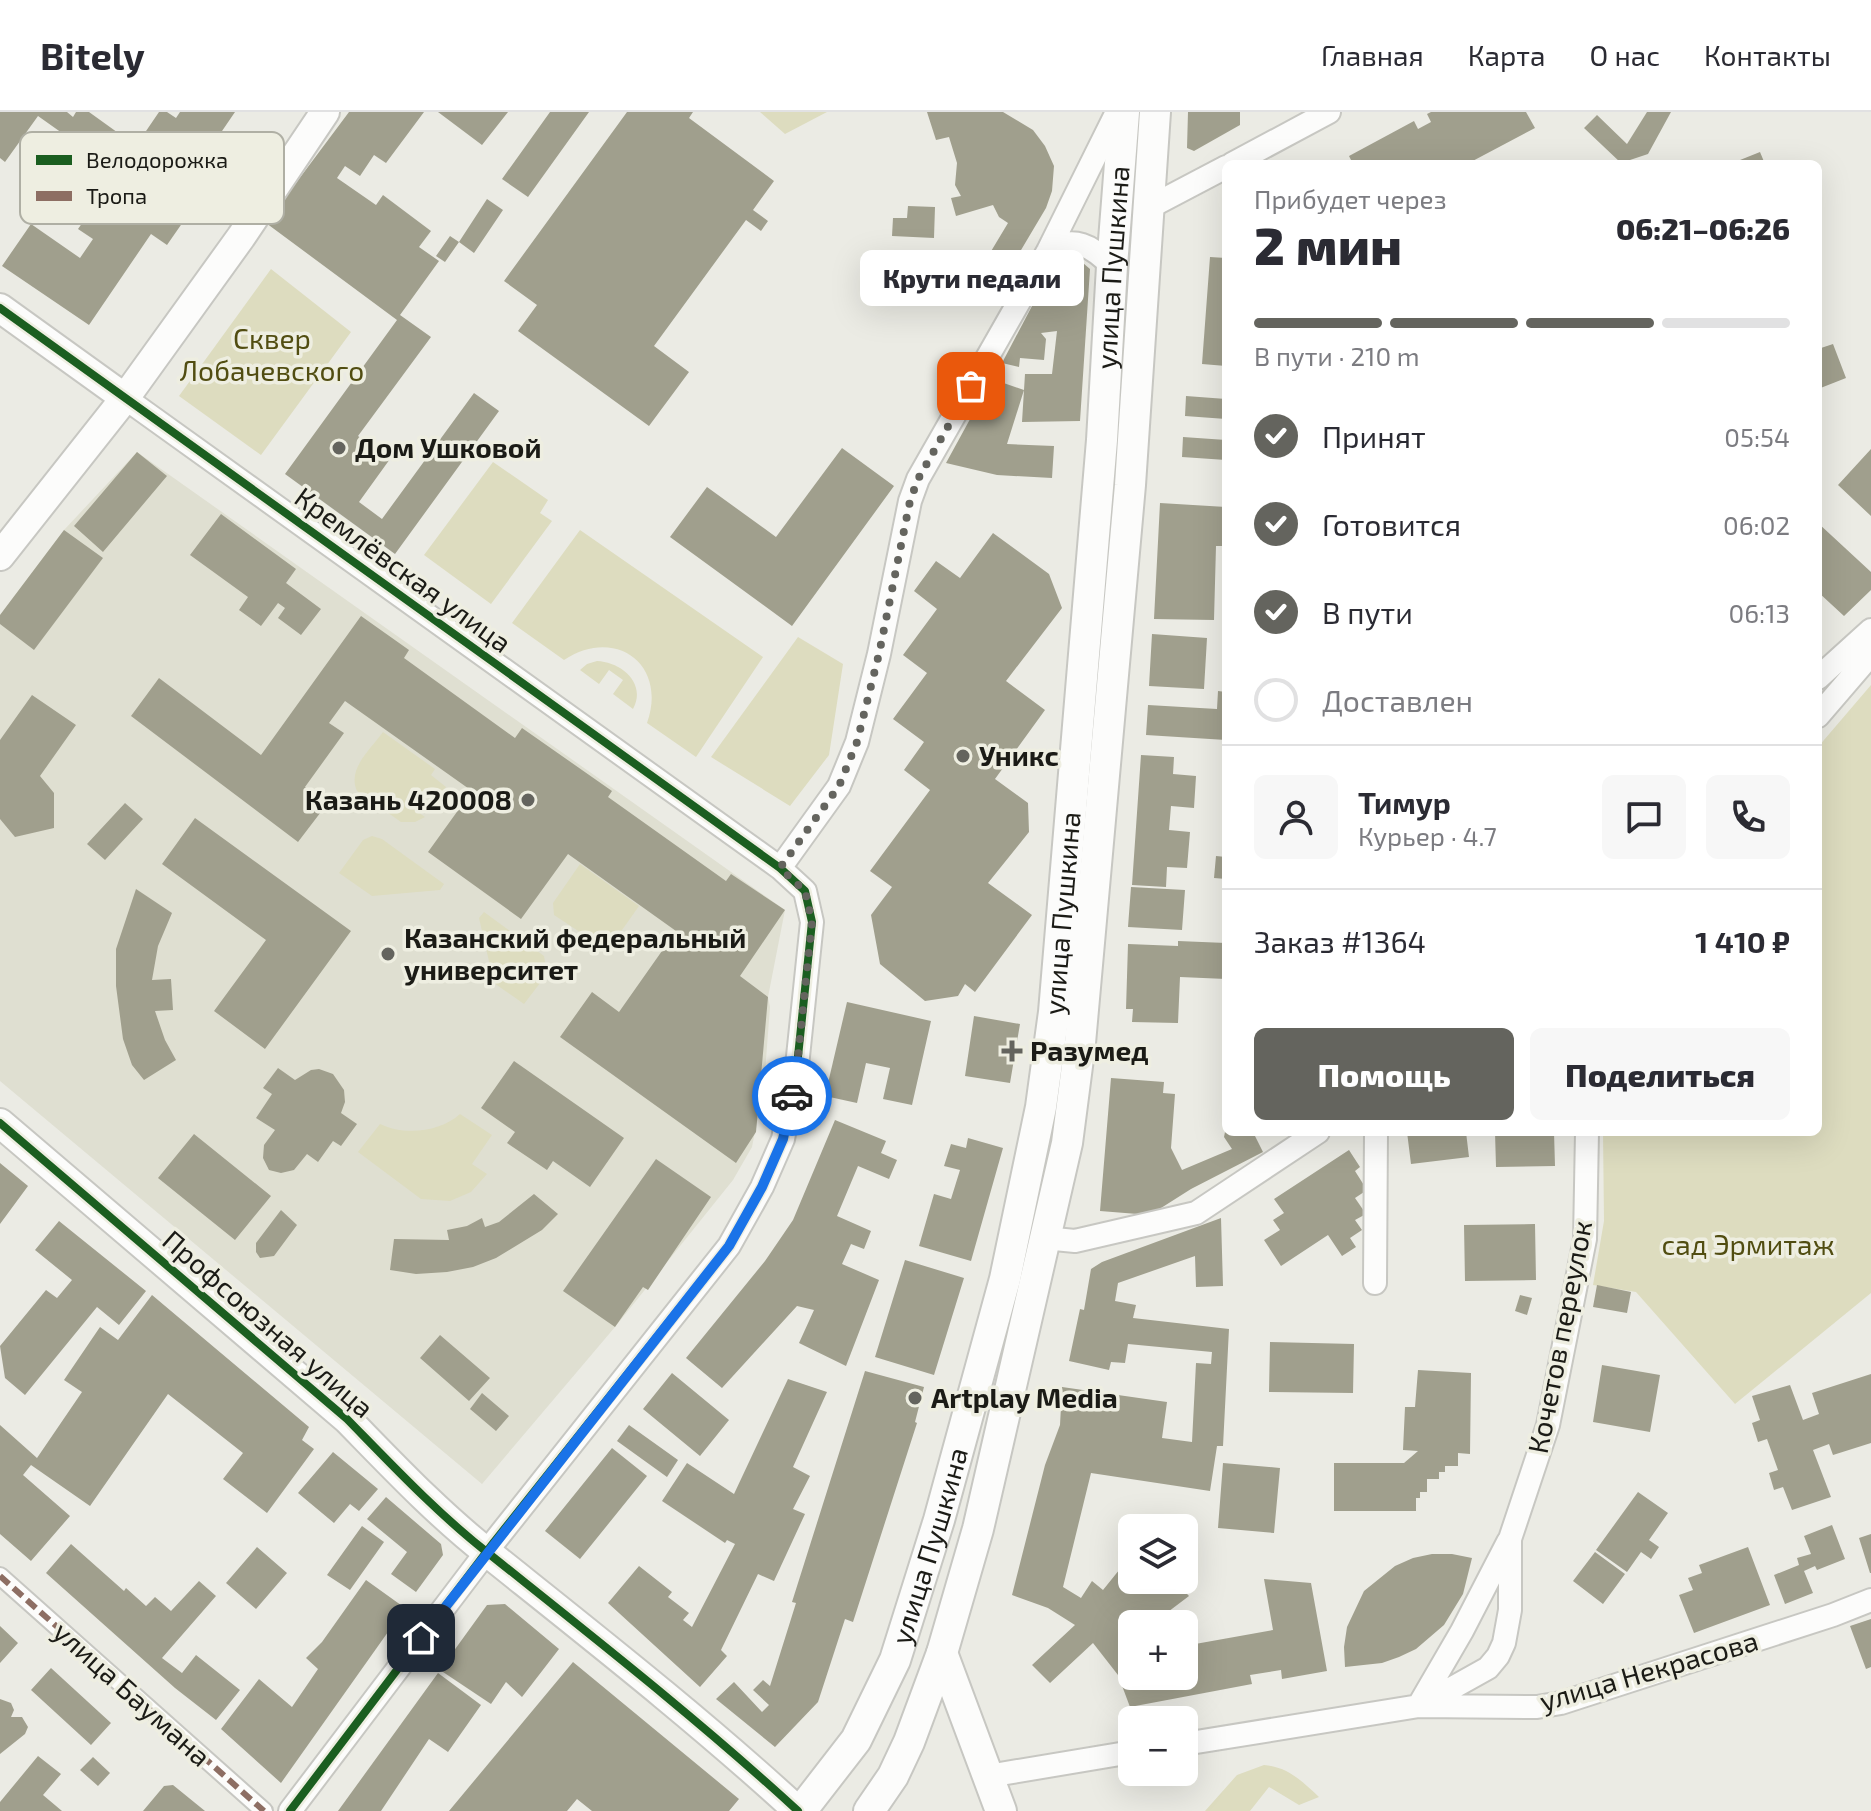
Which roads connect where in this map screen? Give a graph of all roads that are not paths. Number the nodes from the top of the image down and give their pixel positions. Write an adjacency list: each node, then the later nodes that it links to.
1 (325, 112): 8 (street)
2 (1117, 112): 11 (street)
3 (1124, 112): 12 (main road, улица Пушкина)
4 (1155, 112): 9 (main road, улица Пушкина)
5 (1329, 112): 6 (street)
6 (1239, 160)
7 (1222, 169): 9 (street)
8 (284, 173)
9 (1148, 208): 24 (main road, улица Пушкина)
10 (250, 224): 14 (street)
11 (1048, 251): 12 (street); 19 (street)
12 (1112, 266): 37 (main road, улица Пушкина)
13 (0, 308): 14 (street, Кремлёвская улица)
14 (125, 398): 15 (street); 19 (street, Кремлёвская улица)
15 (0, 556)
16 (1871, 630): 17 (street); 18 (street)
17 (1822, 674)
18 (1822, 711)
19 (780, 868): 27 (street, Кремлёвская улица)
20 (0, 1123): 27 (street, Профсоюзная улица)
21 (1312, 1136): 24 (street)
22 (1376, 1136): 25 (street)
23 (1587, 1136): 26 (street, Кочетов переулок)
24 (1044, 1238): 30 (main road, улица Пушкина)
25 (1375, 1283)
26 (1510, 1539): 31 (street, Кочетов переулок); 31 (street, Кочетов переулок)
27 (487, 1552): 36 (street, Кремлёвская улица); 37 (street, Профсоюзная улица)
28 (0, 1576): 35 (street, улица Баумана)
29 (1871, 1600): 31 (street, улица Некрасова)
30 (942, 1653): 34 (main road); 38 (main road, улица Пушкина)
31 (1419, 1706): 32 (street, улица Некрасова)
32 (1198, 1742)
33 (1118, 1754): 34 (street)
34 (988, 1776): 39 (main road)
35 (264, 1811)
36 (290, 1811)
37 (799, 1811)
38 (869, 1811)
39 (1001, 1811)

